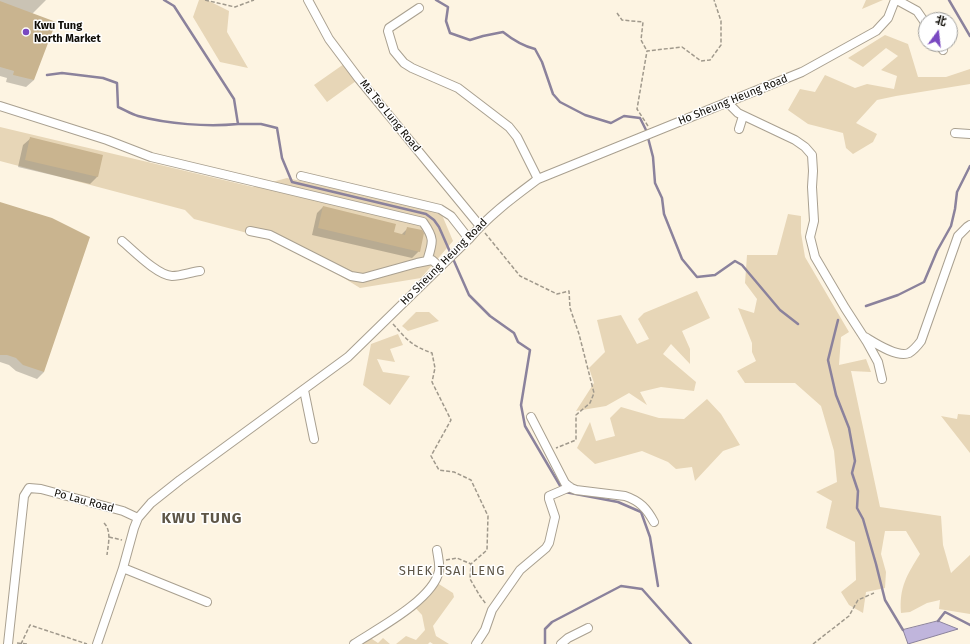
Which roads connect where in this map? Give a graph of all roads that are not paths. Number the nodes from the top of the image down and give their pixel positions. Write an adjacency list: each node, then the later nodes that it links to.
1 (308, 0): 14 (street, Ma Tso Lung Road)
2 (896, 0): 4 (street); 5 (street, Ho Sheung Heung Road)
3 (419, 8): 12 (street)
4 (918, 12)
5 (727, 102): 7 (street); 12 (street, Ho Sheung Heung Road)
6 (0, 106): 18 (street)
7 (743, 116): 8 (street); 21 (street)
8 (739, 129)
9 (955, 134): 10 (street)
10 (970, 134)
11 (301, 176): 16 (street)
12 (538, 179): 14 (street, Ho Sheung Heung Road)
13 (970, 225): 21 (street)
14 (480, 226): 16 (street, Ho Sheung Heung Road)
15 (250, 231): 18 (street)
16 (469, 239): 19 (street, Ho Sheung Heung Road)
17 (122, 241): 20 (street)
18 (427, 261): 19 (street)
19 (440, 266): 23 (street, Ho Sheung Heung Road)
20 (200, 271)
21 (863, 336): 22 (street)
22 (882, 379)
23 (304, 390): 25 (street); 27 (street, Ho Sheung Heung Road)
24 (531, 417): 26 (street)
25 (314, 439)
26 (570, 487): 28 (street); 36 (street)
27 (138, 518): 30 (street, Ho Sheung Heung Road); 33 (street, Po Lau Road)
28 (654, 522)
29 (437, 550): 35 (street)
30 (123, 568): 31 (street); 34 (street, Ho Sheung Heung Road)
31 (207, 602)
32 (588, 628): 37 (street)
33 (8, 643)
34 (96, 644)
35 (354, 644)
36 (476, 644)
37 (561, 644)

